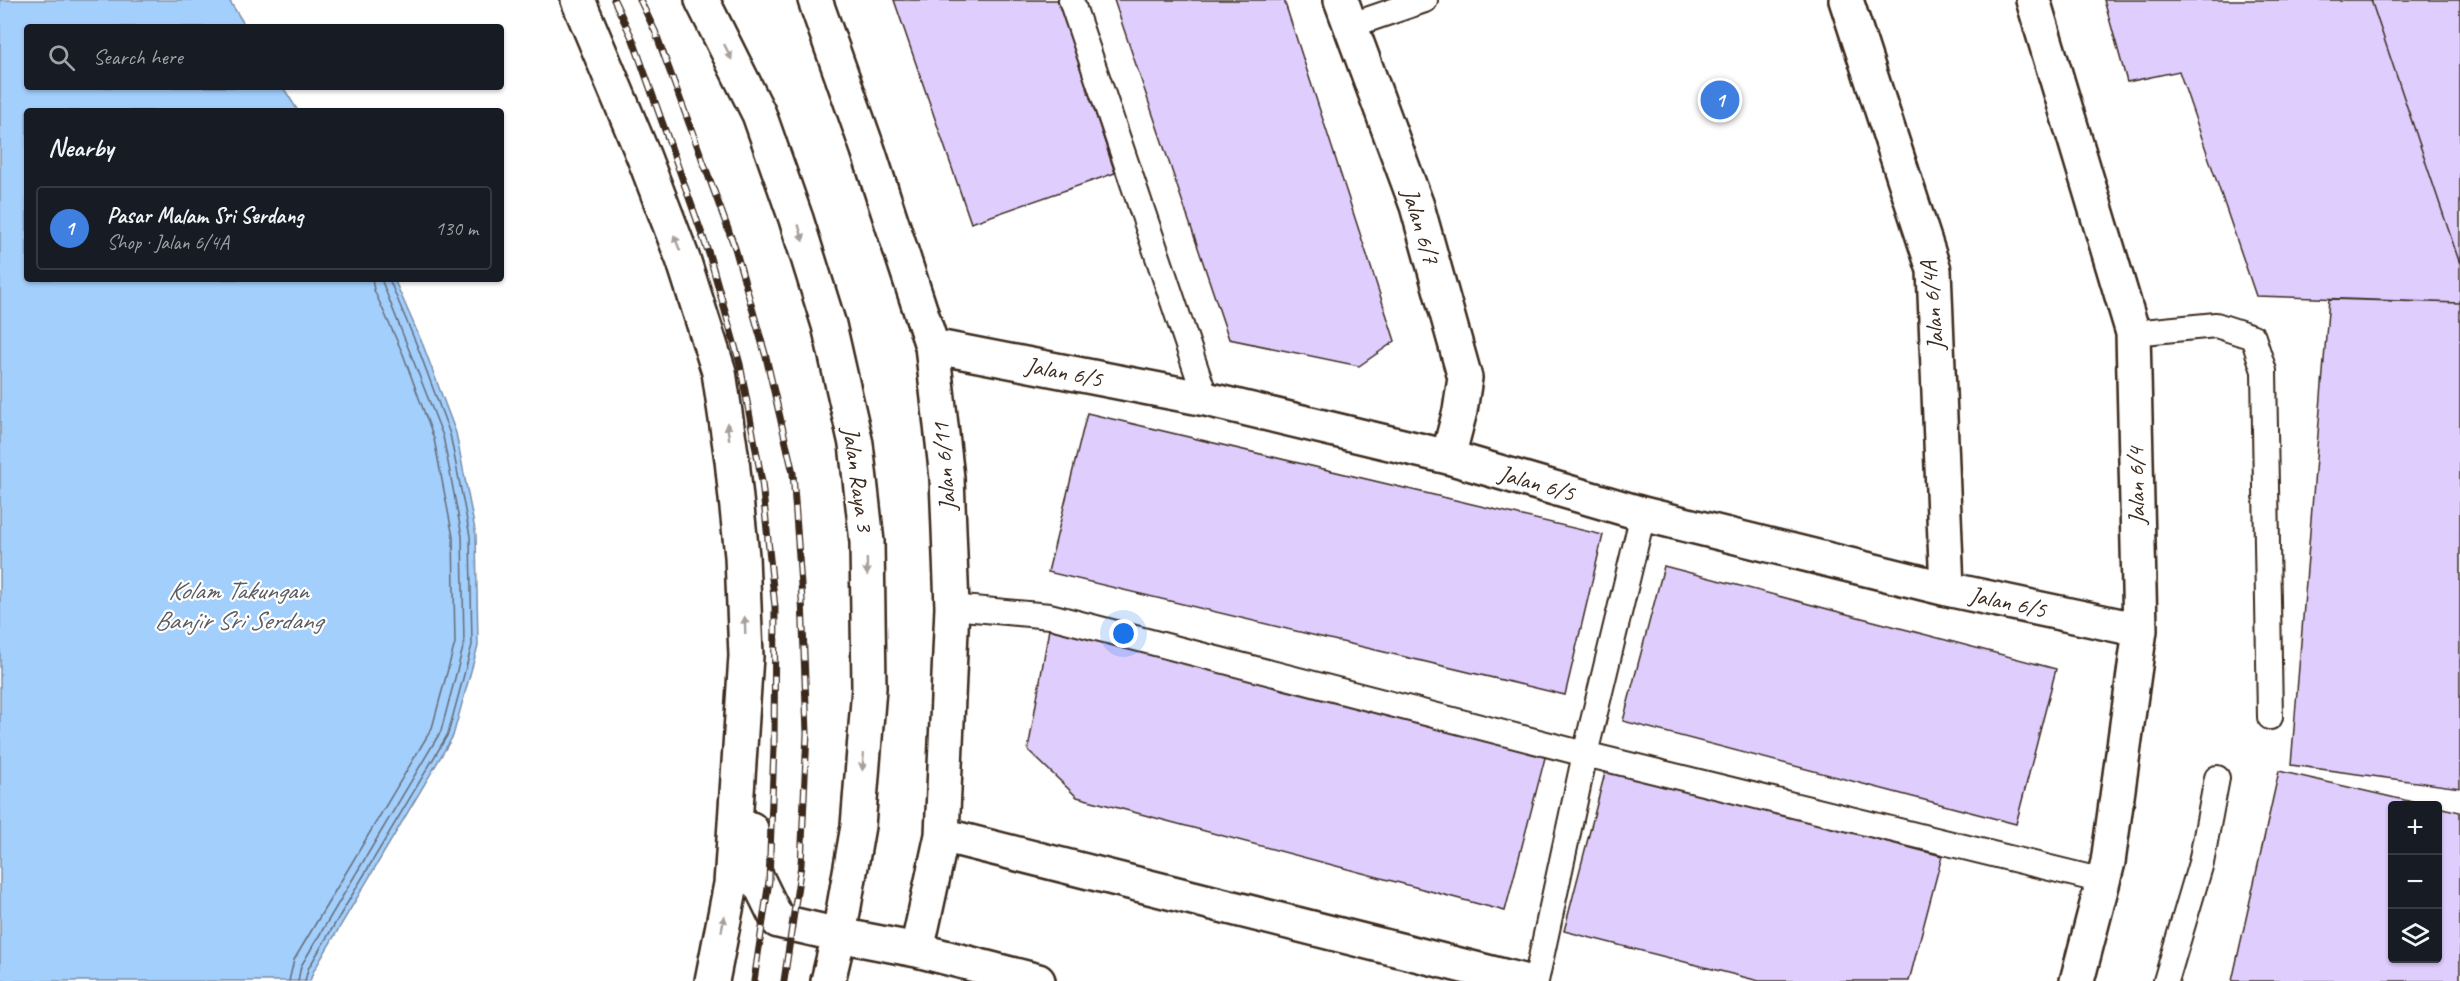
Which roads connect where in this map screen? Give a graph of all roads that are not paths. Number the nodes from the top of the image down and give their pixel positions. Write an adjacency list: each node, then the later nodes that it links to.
1 (578, 0): 17 (street, one-way to 1)
2 (702, 0): 23 (street, Jalan Raya 3, one-way to 23)
3 (815, 0): 10 (street, Jalan 6/11)
4 (1071, 0): 11 (lane)
5 (1425, 0): 8 (lane)
6 (1846, 0): 14 (street, Jalan 6/4A)
7 (2033, 0): 9 (street, Jalan 6/4)
8 (1346, 13): 12 (street, Jalan 6/7)
9 (2133, 333): 16 (street, Jalan 6/4); 18 (lane)
10 (932, 346): 11 (street, Jalan 6/5); 15 (street, Jalan 6/11)
11 (1206, 399): 12 (street, Jalan 6/5)
12 (1448, 457): 13 (street, Jalan 6/5)
13 (1643, 514): 14 (street, Jalan 6/5); 19 (lane)
14 (1947, 590): 16 (street, Jalan 6/5)
15 (951, 607): 19 (lane); 21 (street, Jalan 6/11)
16 (2139, 630): 22 (street, Jalan 6/4)
17 (746, 656): 23 (street); 25 (street, one-way to 17)
18 (2270, 717)
19 (1585, 754): 22 (lane); 29 (lane)
20 (2217, 778): 31 (lane)
21 (942, 835): 24 (street, Jalan 6/11); 28 (street)
22 (2103, 880): 30 (street, Jalan 6/4)
23 (839, 935): 24 (street); 26 (street, Jalan Raya 3)
24 (917, 950): 27 (street)
25 (712, 981)
26 (828, 981)
27 (1038, 981)
28 (1523, 981)
29 (1536, 981)
30 (2077, 981)
31 (2166, 981)

